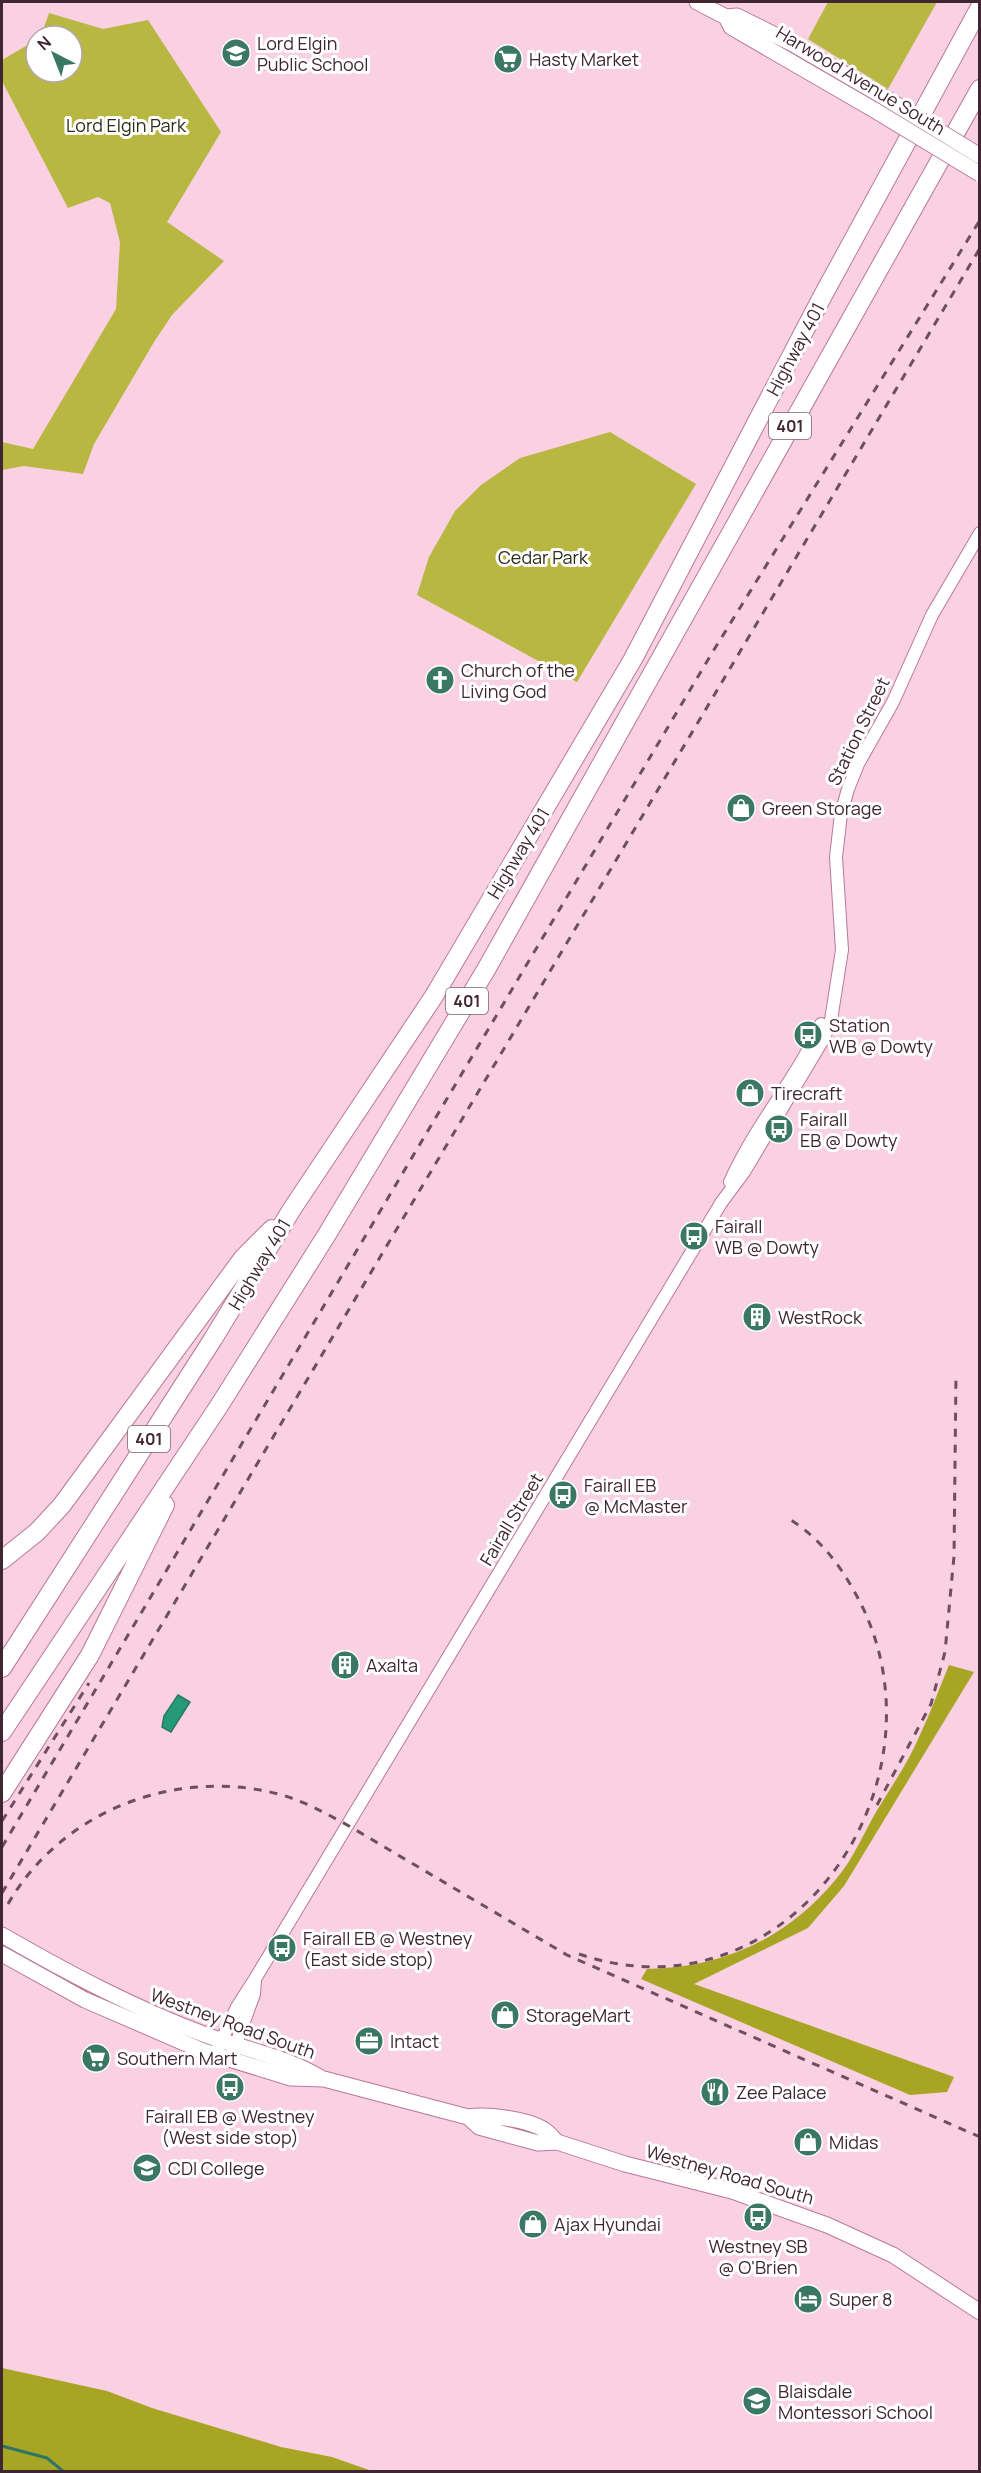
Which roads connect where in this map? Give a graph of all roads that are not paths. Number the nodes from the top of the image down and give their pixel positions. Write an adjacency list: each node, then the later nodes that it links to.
1 (697, 2): 3 (main road, Harwood Avenue South)
2 (980, 7): 11 (highway, Highway 401 / 401)
3 (726, 17): 5 (main road, Harwood Avenue South, bridge); 6 (main road, Harwood Avenue South, bridge)
4 (979, 89): 12 (highway, Highway 401 / 401)
5 (980, 156)
6 (980, 174)
7 (980, 533): 8 (street, Station Street)
8 (834, 998): 9 (street, Station Street); 10 (street, Station Street)
9 (801, 1080): 10 (street, Fairall Street)
10 (721, 1203): 19 (street, Fairall Street)
11 (292, 1209): 13 (highway); 14 (highway, Highway 401 / 401)
12 (219, 1406): 15 (highway, Highway 401 / 401); 16 (highway)
13 (2, 1560)
14 (2, 1668)
15 (2, 1732)
16 (2, 1793)
17 (2, 1935): 19 (main road, Westney Road South)
18 (2, 1954): 20 (main road, Westney Road South)
19 (229, 2043): 20 (street, Fairall Street); 21 (main road, Westney Road South)
20 (222, 2057): 21 (main road, Westney Road South)
21 (324, 2079): 22 (main road, Westney Road South)
22 (980, 2312)

